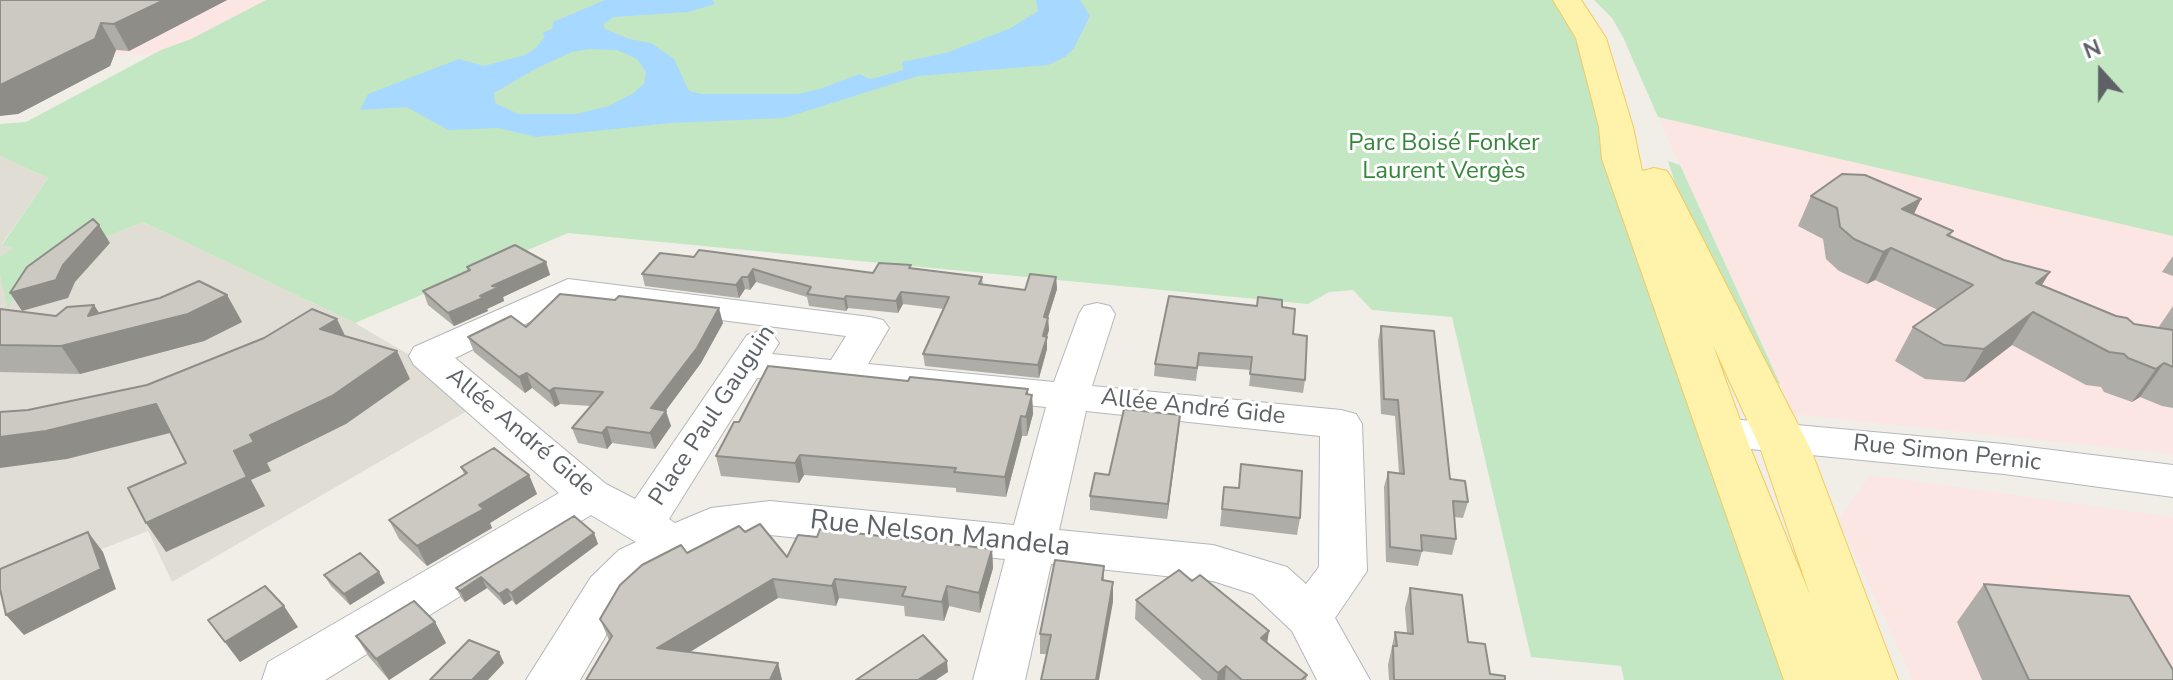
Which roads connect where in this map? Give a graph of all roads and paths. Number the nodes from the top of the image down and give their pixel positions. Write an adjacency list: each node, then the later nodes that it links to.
1 (1567, 0): 2 (main road)
2 (1616, 127): 8 (main road); 9 (main road)
3 (1097, 314): 7 (street)
4 (778, 318): 5 (street, Place Paul Gauguin); 6 (street, Allée André Gide); 12 (street, Allée André Gide)
5 (746, 364): 6 (street, Allée André Gide); 13 (street, Place Paul Gauguin)
6 (841, 375): 7 (street, Allée André Gide)
7 (1069, 396): 14 (street); 15 (street, Allée André Gide)
8 (1722, 439): 9 (street, Rue Simon Pernic); 20 (main road)
9 (1783, 443): 10 (street, Rue Simon Pernic); 11 (street, Rue Simon Pernic); 21 (main road)
10 (2173, 481)
11 (2173, 494)
12 (590, 495): 13 (street, Allée André Gide); 16 (street)
13 (657, 534): 14 (street, Rue Nelson Mandela); 17 (street, Rue Nelson Mandela)
14 (1031, 543): 15 (street, Rue Nelson Mandela); 18 (street)
15 (1309, 617): 19 (street, Rue Nelson Mandela)
16 (286, 677)
17 (552, 680)
18 (999, 680)
19 (1344, 680)
20 (1814, 680)
21 (1868, 680)

